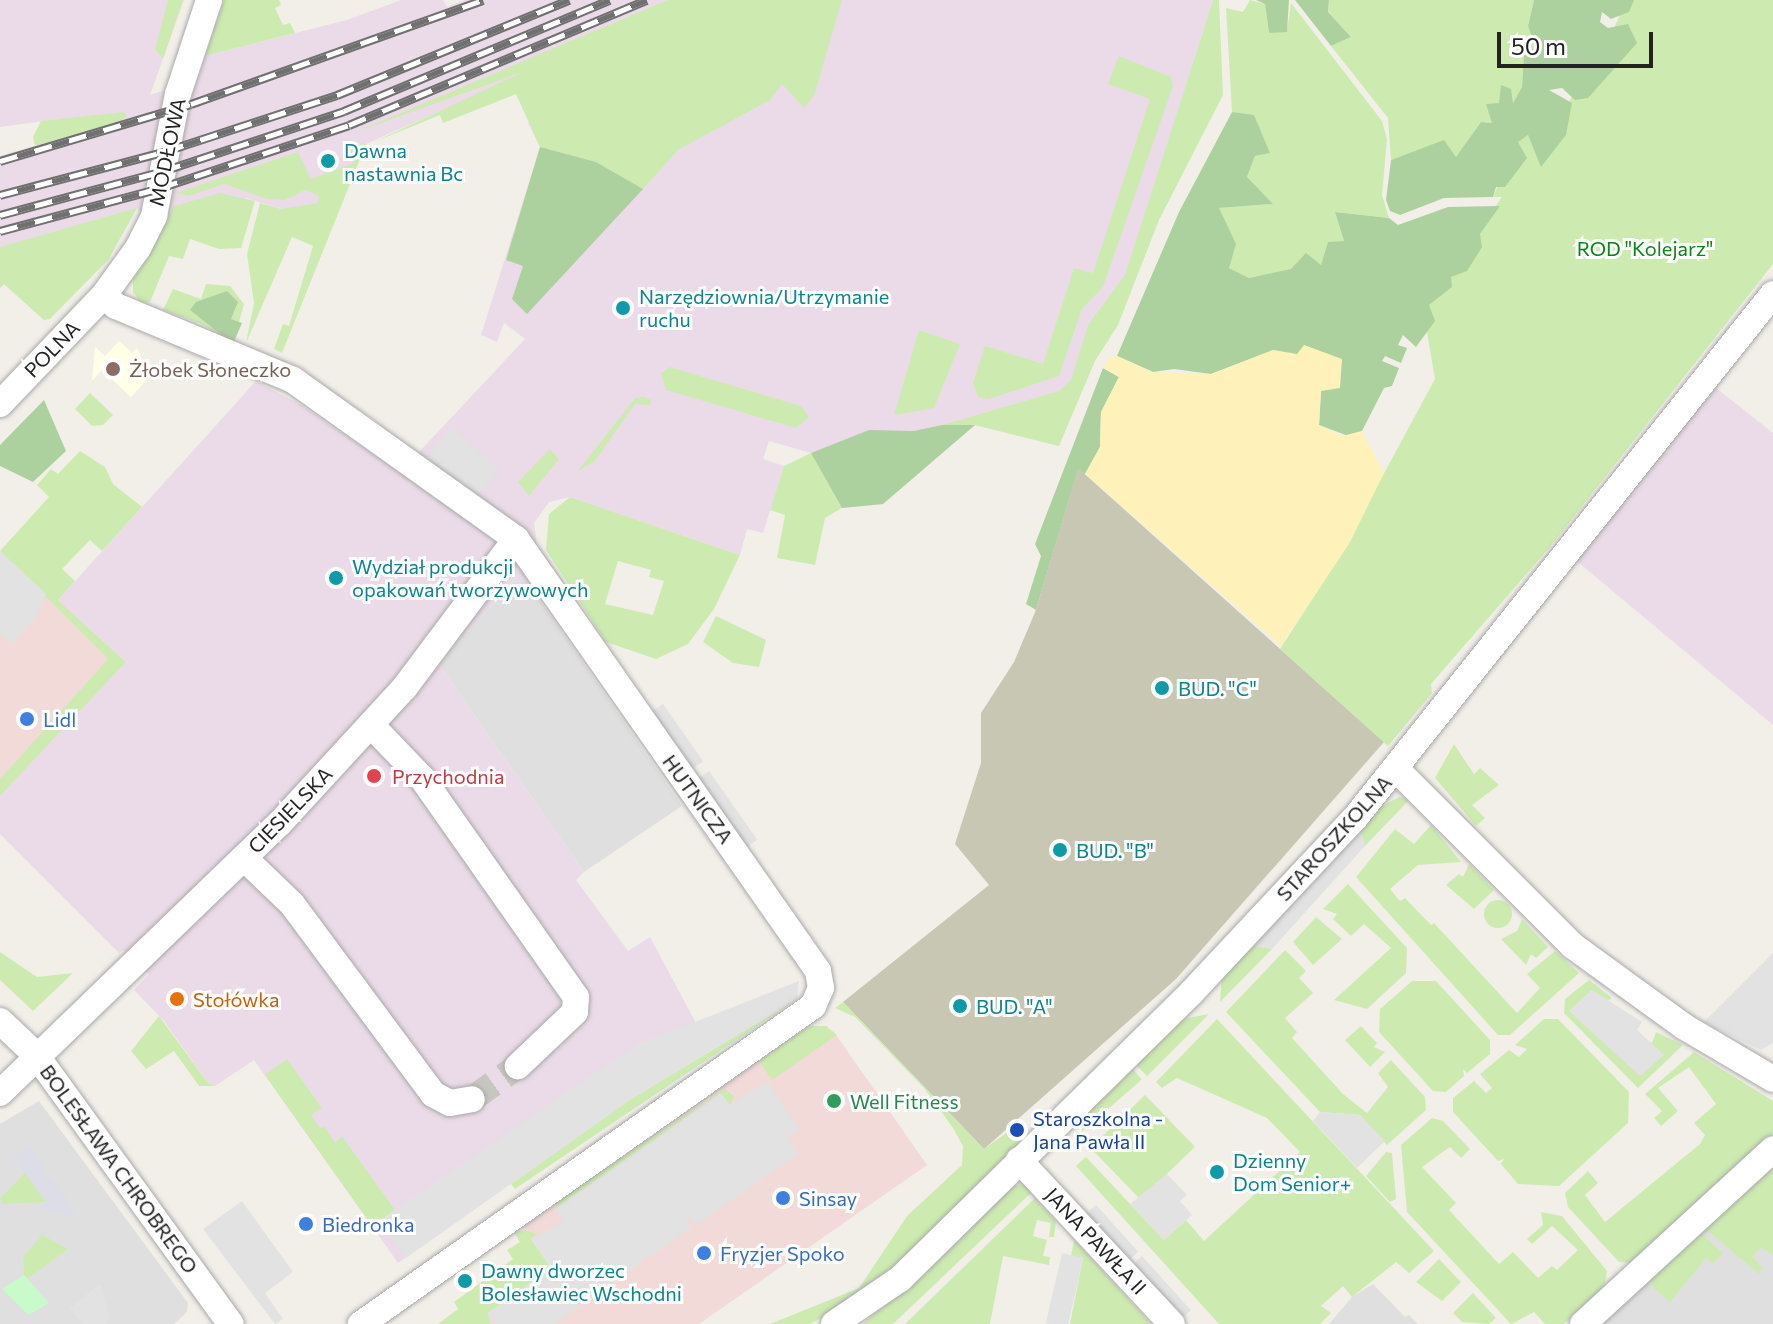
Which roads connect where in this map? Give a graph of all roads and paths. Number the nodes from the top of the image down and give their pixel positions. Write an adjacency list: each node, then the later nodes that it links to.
1 (209, 0): 3 (street, MODŁOWA)
2 (1773, 294): 7 (street, STAROSZKOLNA)
3 (104, 295): 4 (street, POLNA); 5 (street, HUTNICZA)
4 (0, 404)
5 (516, 539): 6 (street, CIESIELSKA); 18 (street, HUTNICZA)
6 (371, 725): 8 (street, CIESIELSKA); 11 (street)
7 (1396, 769): 12 (street); 16 (street, STAROSZKOLNA)
8 (244, 858): 10 (street, CIESIELSKA); 14 (street)
9 (0, 1021): 10 (street, BOLESŁAWA CHROBREGO)
10 (36, 1055): 13 (street, CIESIELSKA); 17 (street, BOLESŁAWA CHROBREGO)
11 (518, 1066)
12 (1773, 1079)
13 (0, 1093)
14 (472, 1099)
15 (1773, 1149): 21 (street)
16 (1019, 1160): 19 (street, STAROSZKOLNA); 20 (street, JANA PAWŁA II)
17 (223, 1321)
18 (361, 1324)
19 (834, 1324)
20 (1172, 1324)
21 (1583, 1324)

